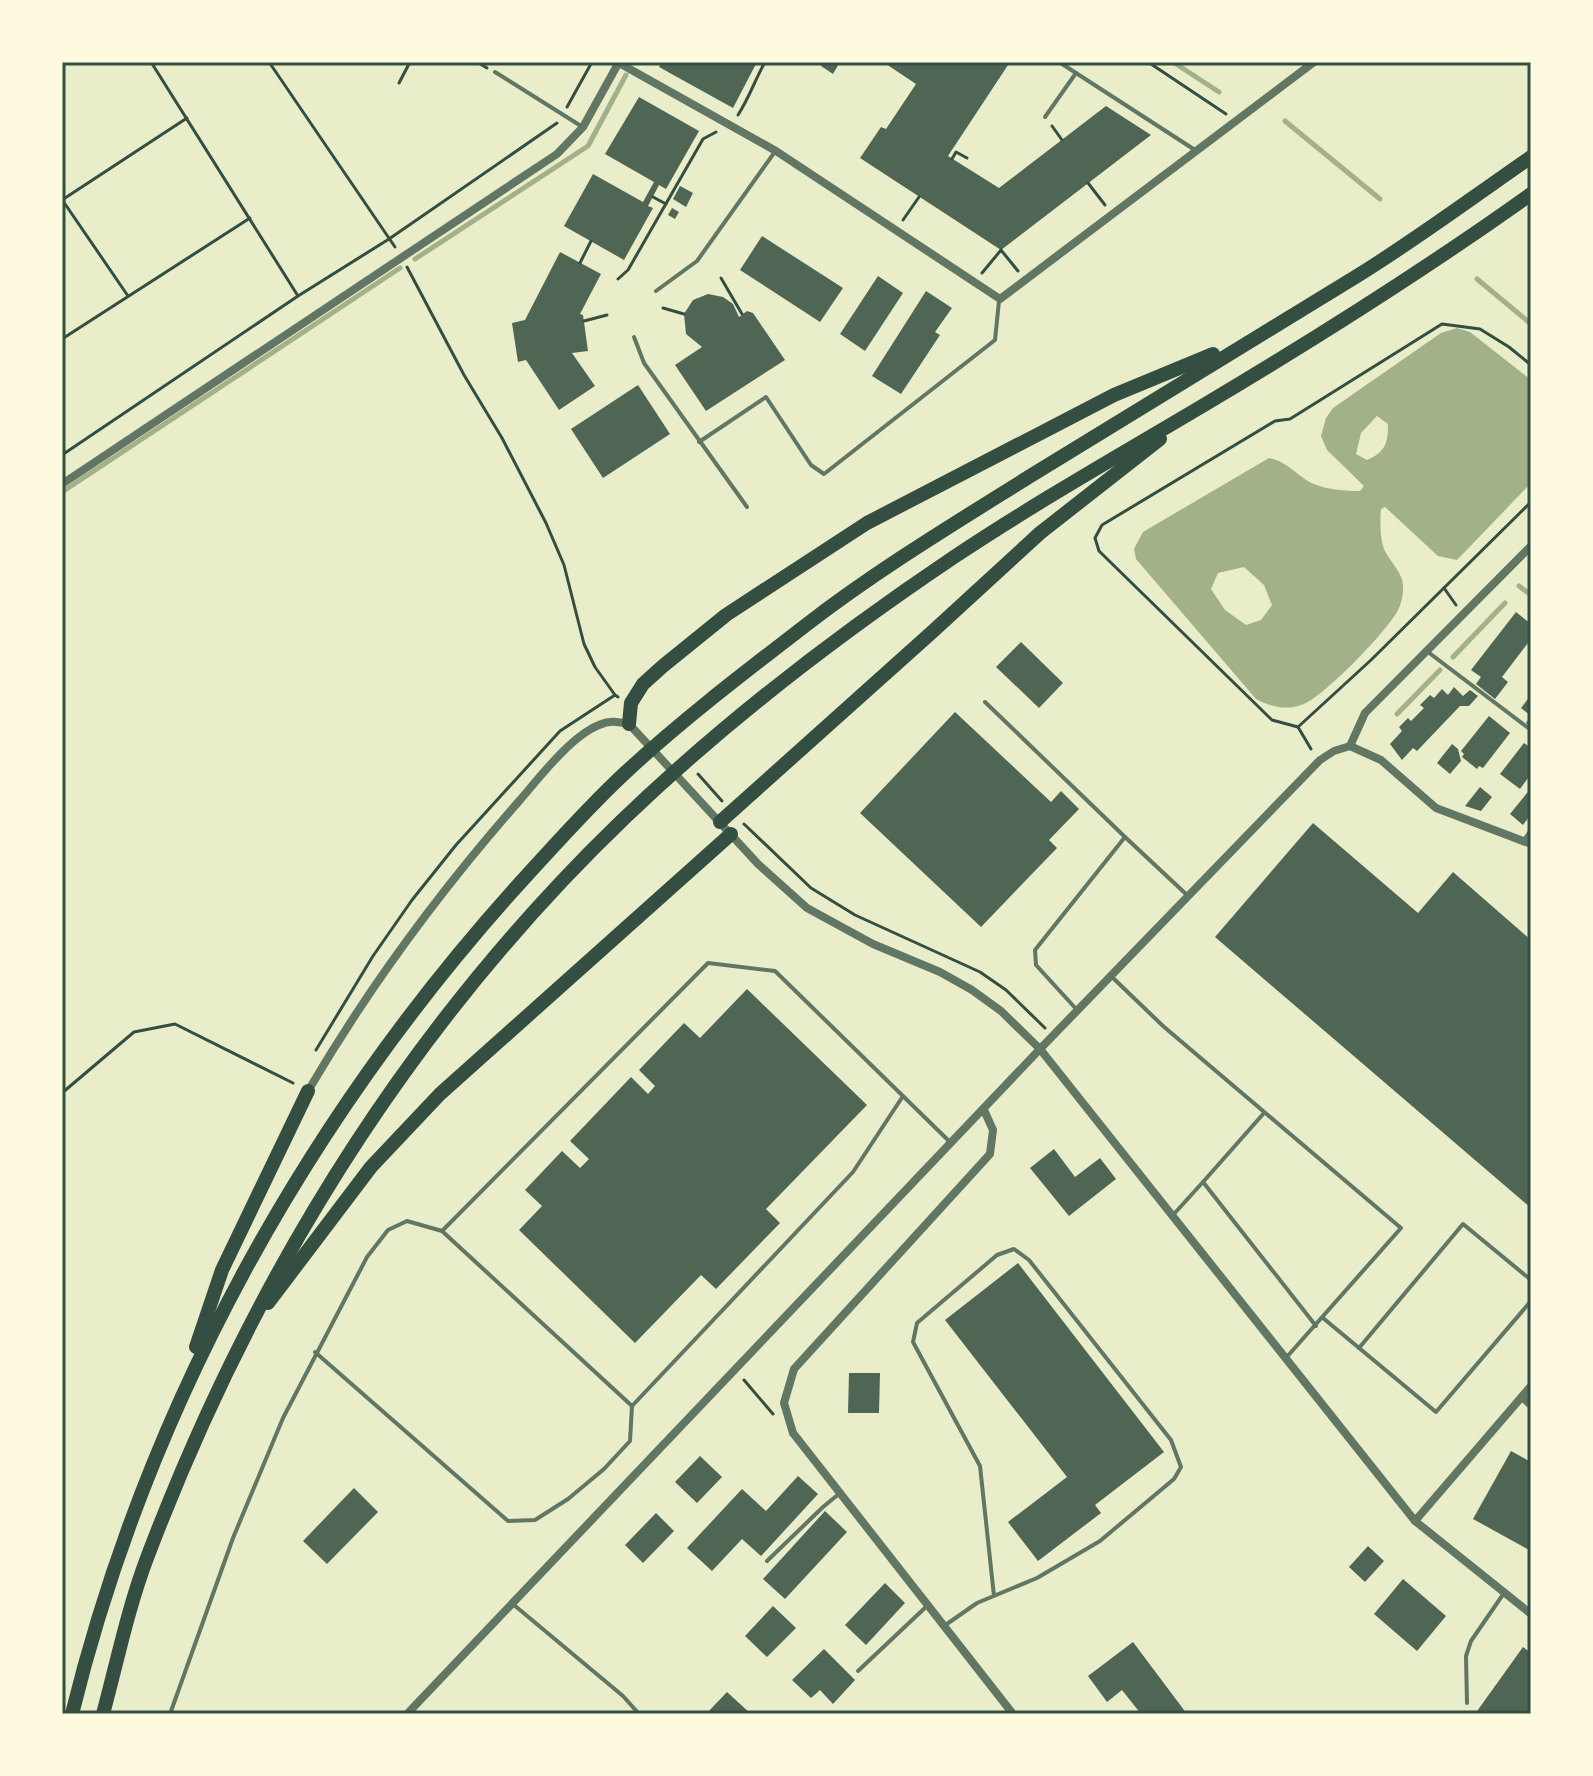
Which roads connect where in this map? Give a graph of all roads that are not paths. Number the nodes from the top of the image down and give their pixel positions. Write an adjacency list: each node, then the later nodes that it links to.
1 (619, 62): 7 (street); 9 (street)
2 (1059, 62): 5 (lane)
3 (1314, 62): 8 (street)
4 (495, 72): 7 (lane)
5 (1076, 73): 6 (lane); 8 (lane)
6 (1045, 117)
7 (583, 127): 18 (street)
8 (1197, 150): 13 (street)
9 (776, 151): 12 (lane); 13 (street)
10 (1531, 157): 15 (highway)
11 (1531, 194): 16 (highway)
12 (656, 291)
13 (1000, 299): 17 (lane)
14 (634, 337): 17 (lane)
15 (1254, 337): 23 (highway); 55 (highway)
16 (1210, 401): 26 (highway); 47 (highway)
17 (699, 442): 19 (lane)
18 (62, 484)
19 (747, 507)
20 (1531, 546): 21 (street)
21 (1427, 651): 24 (lane); 25 (street)
22 (985, 702): 29 (lane)
23 (629, 724): 26 (street); 35 (street)
24 (1531, 730)
25 (1350, 746): 30 (street); 31 (street)
26 (726, 817): 28 (street)
27 (1531, 830): 30 (lane)
28 (731, 834): 34 (street); 47 (highway)
29 (1125, 837): 31 (lane); 33 (lane)
30 (1527, 843)
31 (1189, 897): 32 (street)
32 (1112, 977): 33 (street); 38 (lane)
33 (1078, 1011): 34 (street)
34 (1040, 1049): 37 (street); 41 (street)
35 (308, 1091): 55 (highway)
36 (903, 1096): 39 (lane); 42 (lane); 54 (lane)
37 (984, 1110): 39 (street); 56 (street)
38 (1264, 1113): 40 (lane); 45 (lane)
39 (951, 1144): 61 (street)
40 (1203, 1182): 41 (lane); 46 (lane)
41 (1173, 1215): 50 (street)
42 (442, 1231): 49 (lane); 54 (lane)
43 (1531, 1280): 48 (lane)
44 (1531, 1301): 48 (lane)
45 (1323, 1318): 46 (lane); 48 (lane)
46 (1316, 1326): 50 (lane)
47 (240, 1342): 68 (highway)
48 (1359, 1348)
49 (315, 1352): 54 (lane); 69 (lane)
50 (1285, 1359): 57 (street)
51 (1531, 1386): 52 (street)
52 (1522, 1397): 53 (street); 57 (street)
53 (1531, 1405)
54 (632, 1406)
55 (173, 1415): 67 (highway)
56 (840, 1493): 58 (lane); 62 (street)
57 (1415, 1521): 59 (street)
58 (767, 1561)
59 (1504, 1593): 63 (street); 66 (lane)
60 (994, 1596): 60 (lane); 64 (lane)
61 (512, 1603): 70 (street); 71 (lane)
62 (928, 1605): 64 (street); 65 (lane)
63 (1531, 1614)
64 (944, 1626): 72 (street)
65 (858, 1671)
66 (1467, 1703)
67 (72, 1714)
68 (103, 1714)
69 (170, 1714)
70 (407, 1714)
71 (639, 1714)
72 (1013, 1714)

